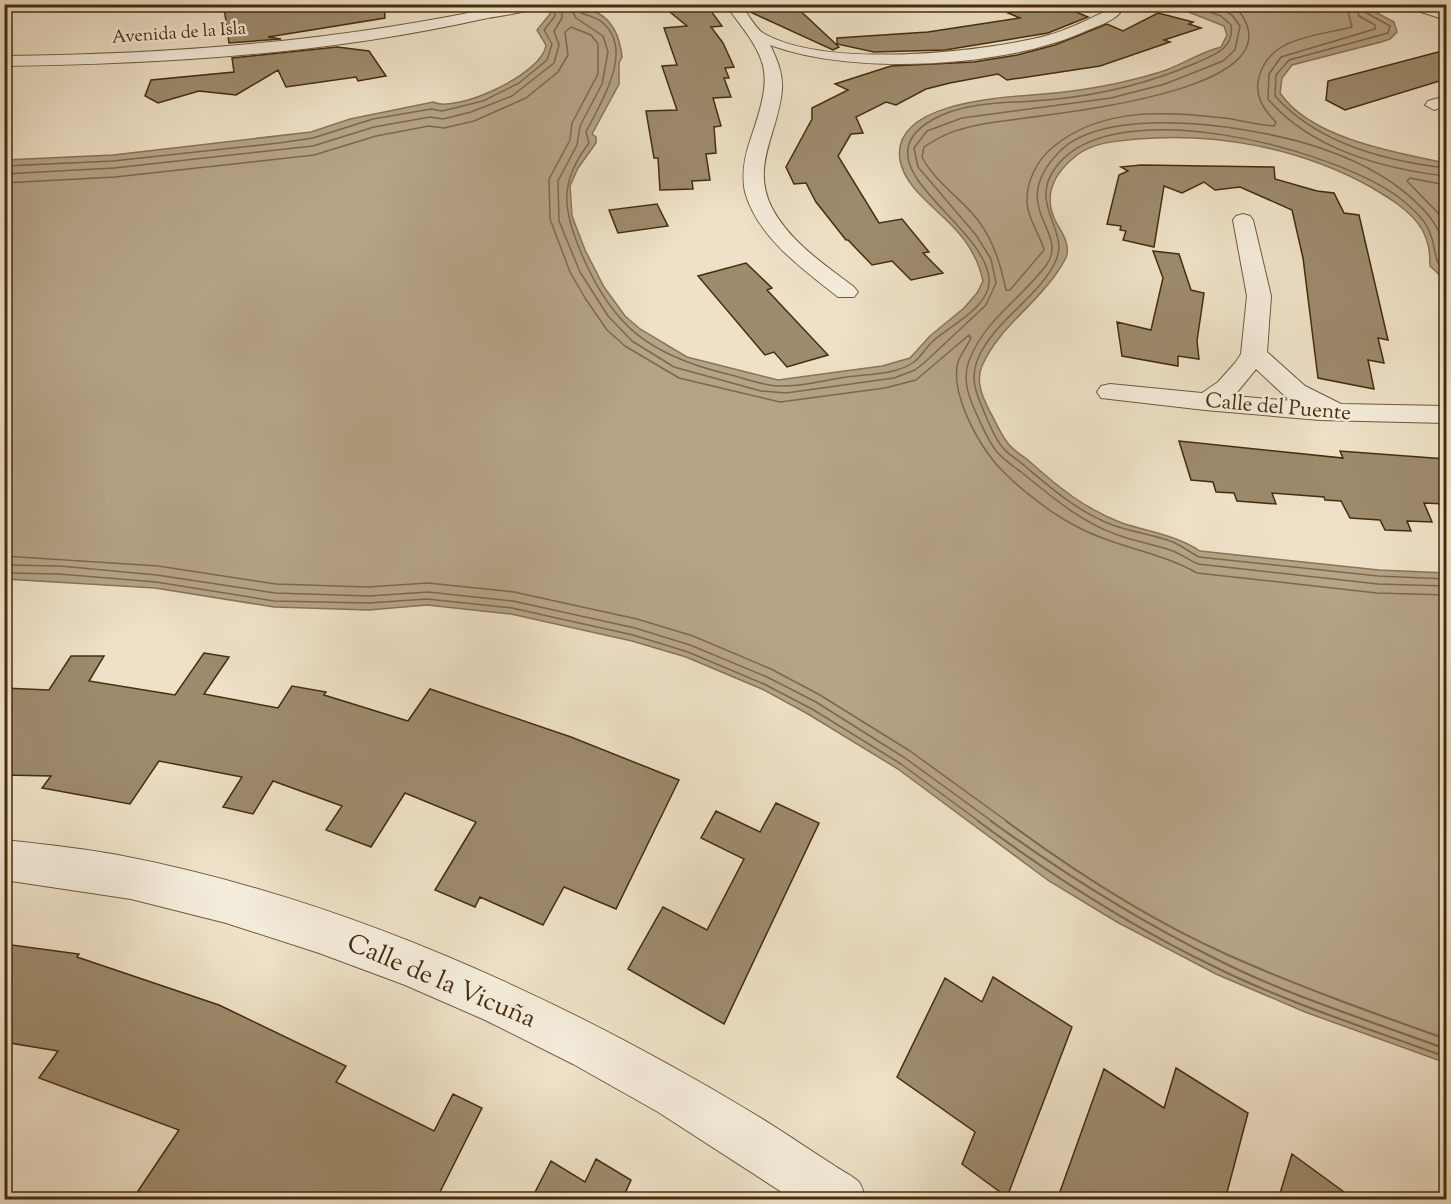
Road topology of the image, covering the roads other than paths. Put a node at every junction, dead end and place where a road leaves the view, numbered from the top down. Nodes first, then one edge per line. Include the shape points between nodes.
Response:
1 (732, 4) edge
2 (1403, 4) edge
3 (532, 5) edge
4 (1113, 13) dead end
5 (1446, 16) edge
6 (759, 36) junction
7 (867, 59) junction
8 (4, 61) edge
9 (810, 69) dead end
10 (1243, 220) dead end
11 (846, 292) dead end
12 (1254, 354) junction
13 (1110, 392) dead end
14 (1205, 402) junction
15 (1352, 414) junction
16 (1446, 415) edge
17 (4, 860) edge
18 (840, 1200) edge

1 - 6 street
2 - 5 street
3 - 8 street, Avenida de la Isla via 281,46 133,58
4 - 7 street via 1080,30 1033,44 968,53
6 - 7 street via 801,50
6 - 11 street via 782,82 753,159 754,189 761,207 786,242
7 - 9 street
10 - 12 street via 1259,296
12 - 14 street via 1235,382
12 - 15 street via 1296,392
13 - 14 street, Calle del Puente
14 - 15 street, Calle del Puente
15 - 16 street, Calle del Puente
17 - 18 street, Calle de la Vicuña via 130,878 287,920 460,984 628,1066 766,1148

